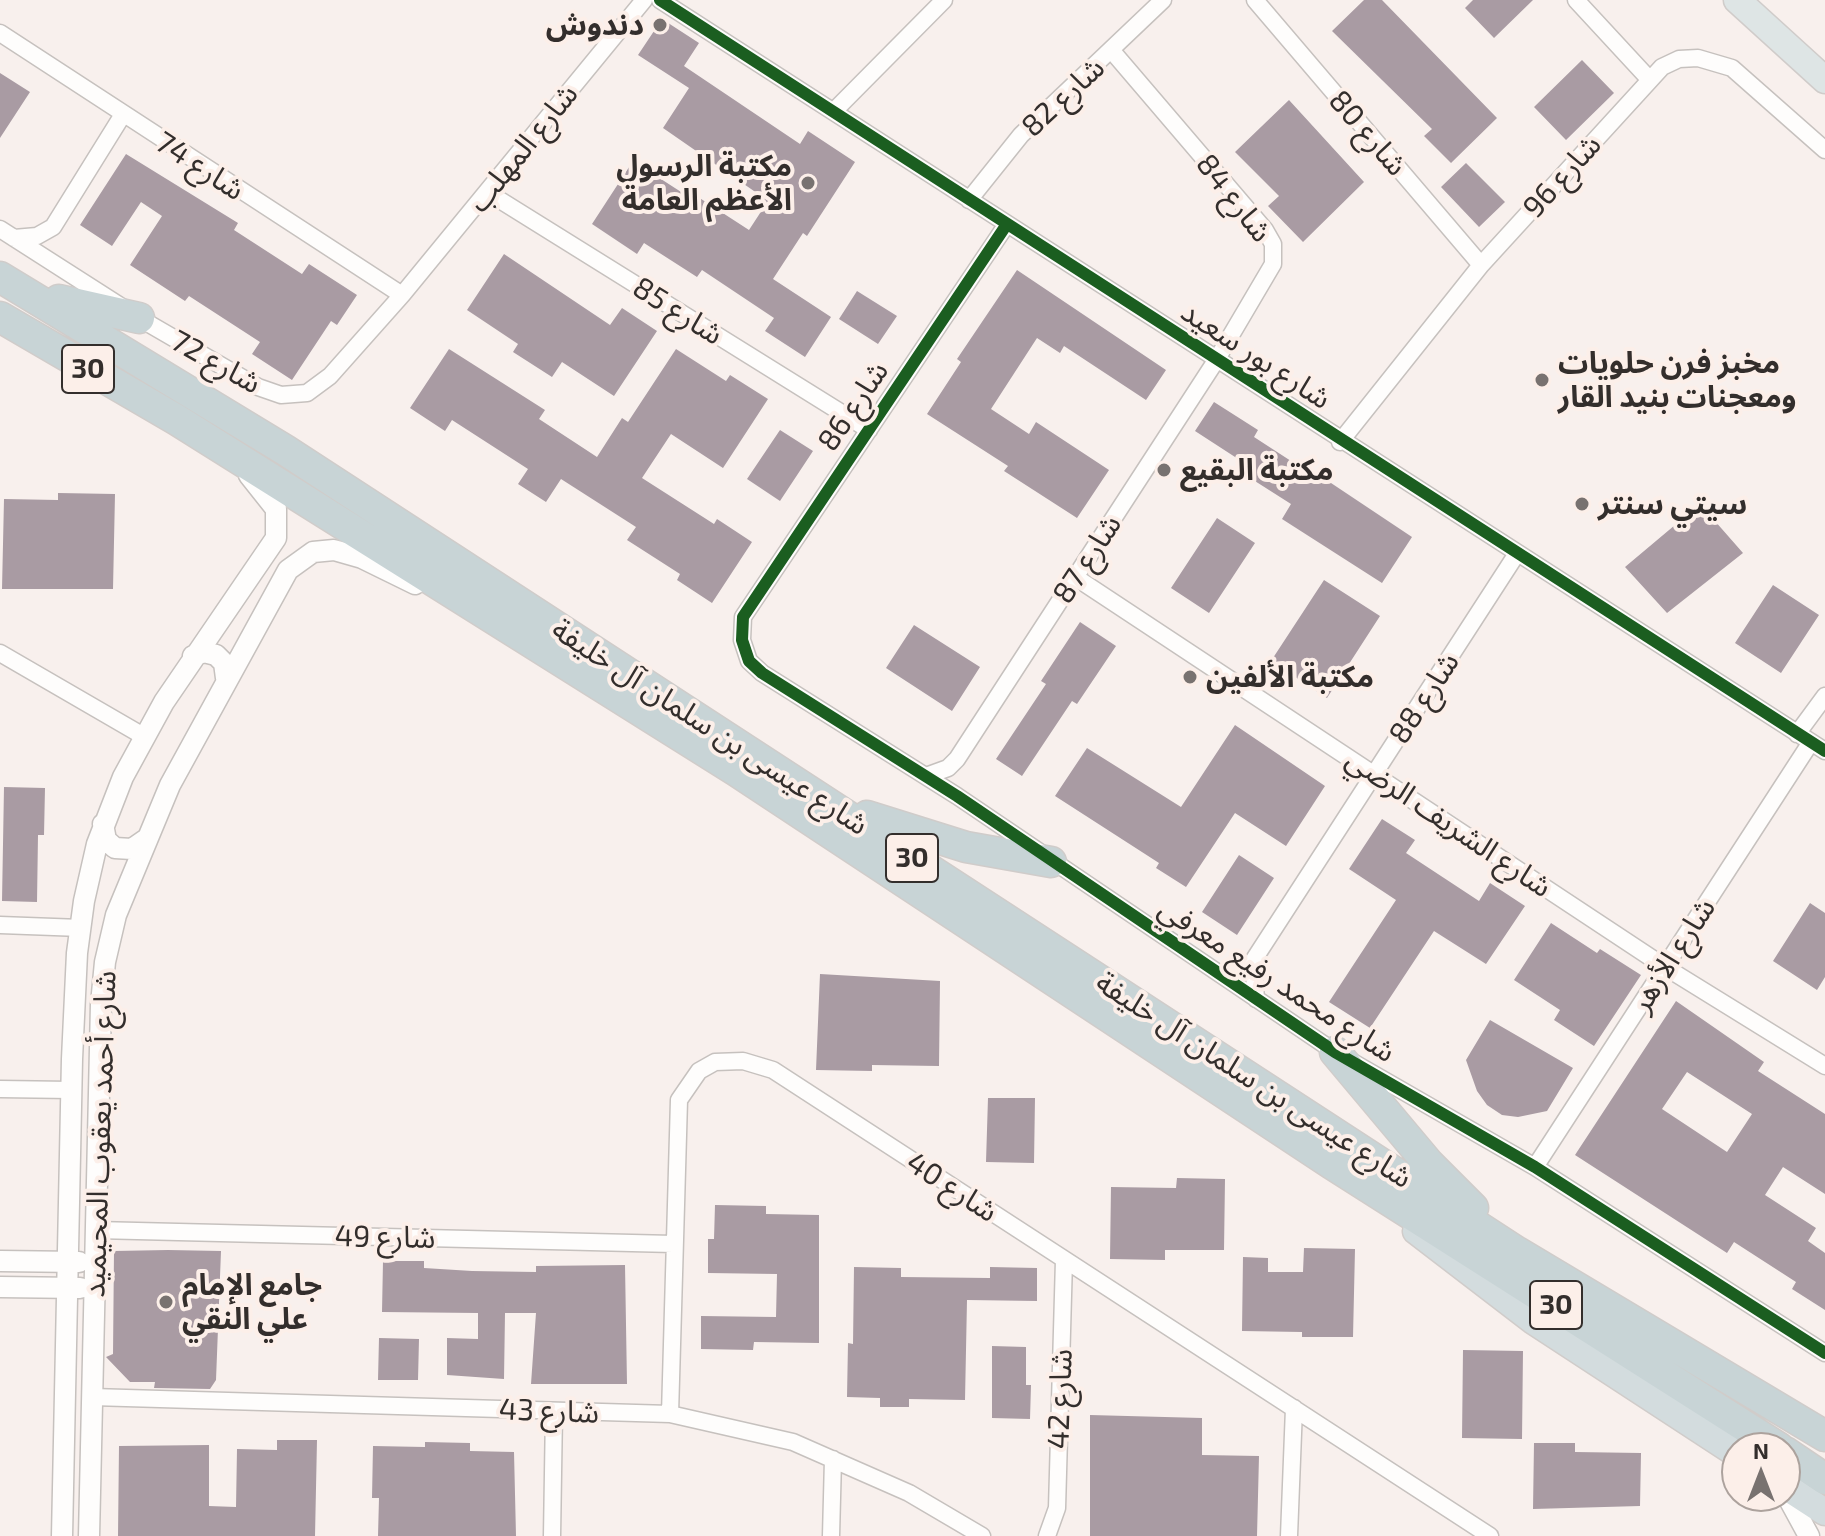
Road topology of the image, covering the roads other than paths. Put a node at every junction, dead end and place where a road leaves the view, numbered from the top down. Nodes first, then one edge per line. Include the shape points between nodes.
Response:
1 (644, 0) edge
2 (660, 0) edge
3 (944, 0) edge
4 (1163, 0) edge
5 (1255, 0) edge
6 (1576, 0) edge
7 (1737, 0) edge
8 (0, 33) edge
9 (1112, 51) junction
10 (1650, 80) junction
11 (1825, 80) edge
12 (835, 110) junction
13 (122, 116) junction
14 (1825, 150) edge
15 (487, 192) junction
16 (969, 200) junction
17 (1007, 224) junction
18 (53, 227) junction
19 (7, 233) edge
20 (54, 264) junction
21 (1481, 265) junction
22 (9, 282) edge
23 (402, 295) junction
24 (0, 317) edge
25 (139, 318) junction
26 (1217, 359) junction
27 (177, 420) junction
28 (869, 430) junction
29 (1340, 442) junction
30 (1516, 555) junction
31 (1075, 577) junction
32 (743, 617) joint
33 (536, 644) junction
34 (0, 653) edge
35 (193, 656) junction
36 (226, 678) junction
37 (1825, 696) edge
38 (145, 737) junction
39 (1811, 743) edge
40 (957, 759) junction
41 (1374, 774) junction
42 (926, 776) junction
43 (957, 796) junction
44 (830, 805) junction
45 (103, 824) junction
46 (145, 840) junction
47 (1051, 862) junction
48 (0, 925) edge
49 (81, 928) junction
50 (1253, 961) junction
51 (1665, 967) junction
52 (1216, 973) junction
53 (1256, 999) junction
54 (1335, 1052) junction
55 (1825, 1066) edge
56 (0, 1089) edge
57 (71, 1090) junction
58 (1332, 1164) junction
59 (1535, 1167) junction
60 (96, 1230) junction
61 (673, 1244) junction
62 (1517, 1252) junction
63 (1064, 1260) junction
64 (0, 1261) edge
65 (67, 1261) junction
66 (95, 1262) junction
67 (0, 1287) edge
68 (67, 1288) junction
69 (95, 1288) junction
70 (1825, 1353) edge
71 (92, 1397) junction
72 (1294, 1408) junction
73 (554, 1411) junction
74 (670, 1414) junction
75 (1754, 1432) edge
76 (1825, 1436) edge
77 (1721, 1444) edge
78 (833, 1459) junction
79 (1801, 1463) edge
80 (1825, 1479) edge
81 (1801, 1498) edge
82 (1797, 1512) edge
83 (1825, 1512) edge
84 (62, 1536) edge
85 (89, 1536) edge
86 (552, 1536) edge
87 (831, 1536) edge
88 (982, 1536) edge
89 (1047, 1536) edge
90 (1289, 1536) edge
91 (1490, 1536) edge
92 (1809, 1536) edge

1 - 15 street, شارع المهلب
2 - 12 street, شارع بور سعيد
3 - 12 street
4 - 9 street, شارع 82
5 - 21 street, شارع 80
6 - 10 street
7 - 11 main road
8 - 13 street, شارع 74
9 - 16 street, شارع 82 via 1021,135
9 - 26 street, شارع 84 via 1273,244 1267,278
10 - 14 street, شارع 96 via 1679,59 1720,62
10 - 21 street, شارع 96
12 - 16 street, شارع بور سعيد
13 - 18 street
13 - 23 street, شارع 74
15 - 23 street, شارع المهلب
15 - 28 street, شارع 85
16 - 17 street, شارع بور سعيد
17 - 26 street, شارع بور سعيد
17 - 28 street, شارع 86
18 - 19 street, شارع 72 via 37,236
18 - 20 street
19 - 20 street, شارع 72
20 - 25 street, شارع 72
21 - 29 street, شارع 96
22 - 25 highway via 91,310
22 - 44 highway, شارع عيسى بن سلمان آل خليفة / 30 via 285,450
23 - 25 street, شارع 72 via 321,385 300,395 258,387
24 - 27 highway, شارع عيسى بن سلمان آل خليفة / 30
26 - 29 street, شارع بور سعيد
26 - 31 street, شارع 87
27 - 33 highway, شارع عيسى بن سلمان آل خليفة / 30
27 - 35 street, شارع أحمد يعقوب المحيميد via 261,486 276,509 278,525 272,545
28 - 32 street, شارع 86
29 - 30 street, شارع بور سعيد
30 - 39 street, شارع بور سعيد
30 - 41 street, شارع 88
31 - 40 street, شارع 87
31 - 41 street, شارع الشريف الرضي
32 - 42 street, شارع محمد رفيع معرفي via 743,646 754,667
33 - 36 street, شارع أحمد يعقوب المحيميد via 362,558 319,550 282,577
33 - 58 highway, شارع عيسى بن سلمان آل خليفة / 30
34 - 38 street
35 - 36 street via 216,655 224,663
35 - 38 street, شارع أحمد يعقوب المحيميد
36 - 46 street, شارع أحمد يعقوب المحيميد
37 - 39 street, شارع الأزهر
38 - 45 street, شارع أحمد يعقوب المحيميد
39 - 51 street, شارع الأزهر
40 - 42 street, شارع 87 via 938,774
40 - 43 street
41 - 50 street, شارع 88
41 - 51 street, شارع الشريف الرضي
42 - 43 street, شارع محمد رفيع معرفي
43 - 47 street, شارع محمد رفيع معرفي
44 - 47 highway via 966,847
44 - 62 highway, شارع عيسى بن سلمان آل خليفة / 30
45 - 46 street via 106,840 115,848 132,849
45 - 49 street, شارع أحمد يعقوب المحيميد
46 - 60 street, شارع أحمد يعقوب المحيميد via 116,915 103,981
47 - 52 street, شارع محمد رفيع معرفي
48 - 49 street
49 - 57 street, شارع أحمد يعقوب المحيميد
50 - 52 street
50 - 53 street
51 - 55 street, شارع الشريف الرضي
51 - 59 street, شارع الأزهر
52 - 53 street, شارع محمد رفيع معرفي
53 - 54 street, شارع محمد رفيع معرفي
54 - 59 street, شارع محمد رفيع معرفي
54 - 62 highway via 1429,1164
56 - 57 street
57 - 65 street, شارع أحمد يعقوب المحيميد
58 - 75 highway, شارع عيسى بن سلمان آل خليفة / 30
58 - 77 highway via 1532,1320
59 - 70 street, شارع محمد رفيع معرفي
60 - 61 street, شارع 49
60 - 66 street, شارع أحمد يعقوب المحيميد
61 - 63 street, شارع 40 via 679,1100 699,1071 732,1061 773,1070
61 - 74 street, شارع 40
62 - 76 highway, شارع عيسى بن سلمان آل خليفة / 30
63 - 72 street, شارع 40
63 - 89 street, شارع 42 via 1057,1508
64 - 65 street
65 - 66 street
65 - 68 street, شارع أحمد يعقوب المحيميد
66 - 69 street, شارع أحمد يعقوب المحيميد
67 - 68 street
68 - 69 street
68 - 84 street, شارع أحمد يعقوب المحيميد
69 - 71 street, شارع أحمد يعقوب المحيميد
71 - 73 street, شارع 43
71 - 85 street, شارع أحمد يعقوب المحيميد
72 - 90 street
72 - 91 street, شارع 40
73 - 74 street, شارع 43
73 - 86 street
74 - 78 street, شارع 43 via 793,1442
78 - 87 street
78 - 88 street, شارع 43 via 909,1493
79 - 80 highway
81 - 83 highway
82 - 92 street

